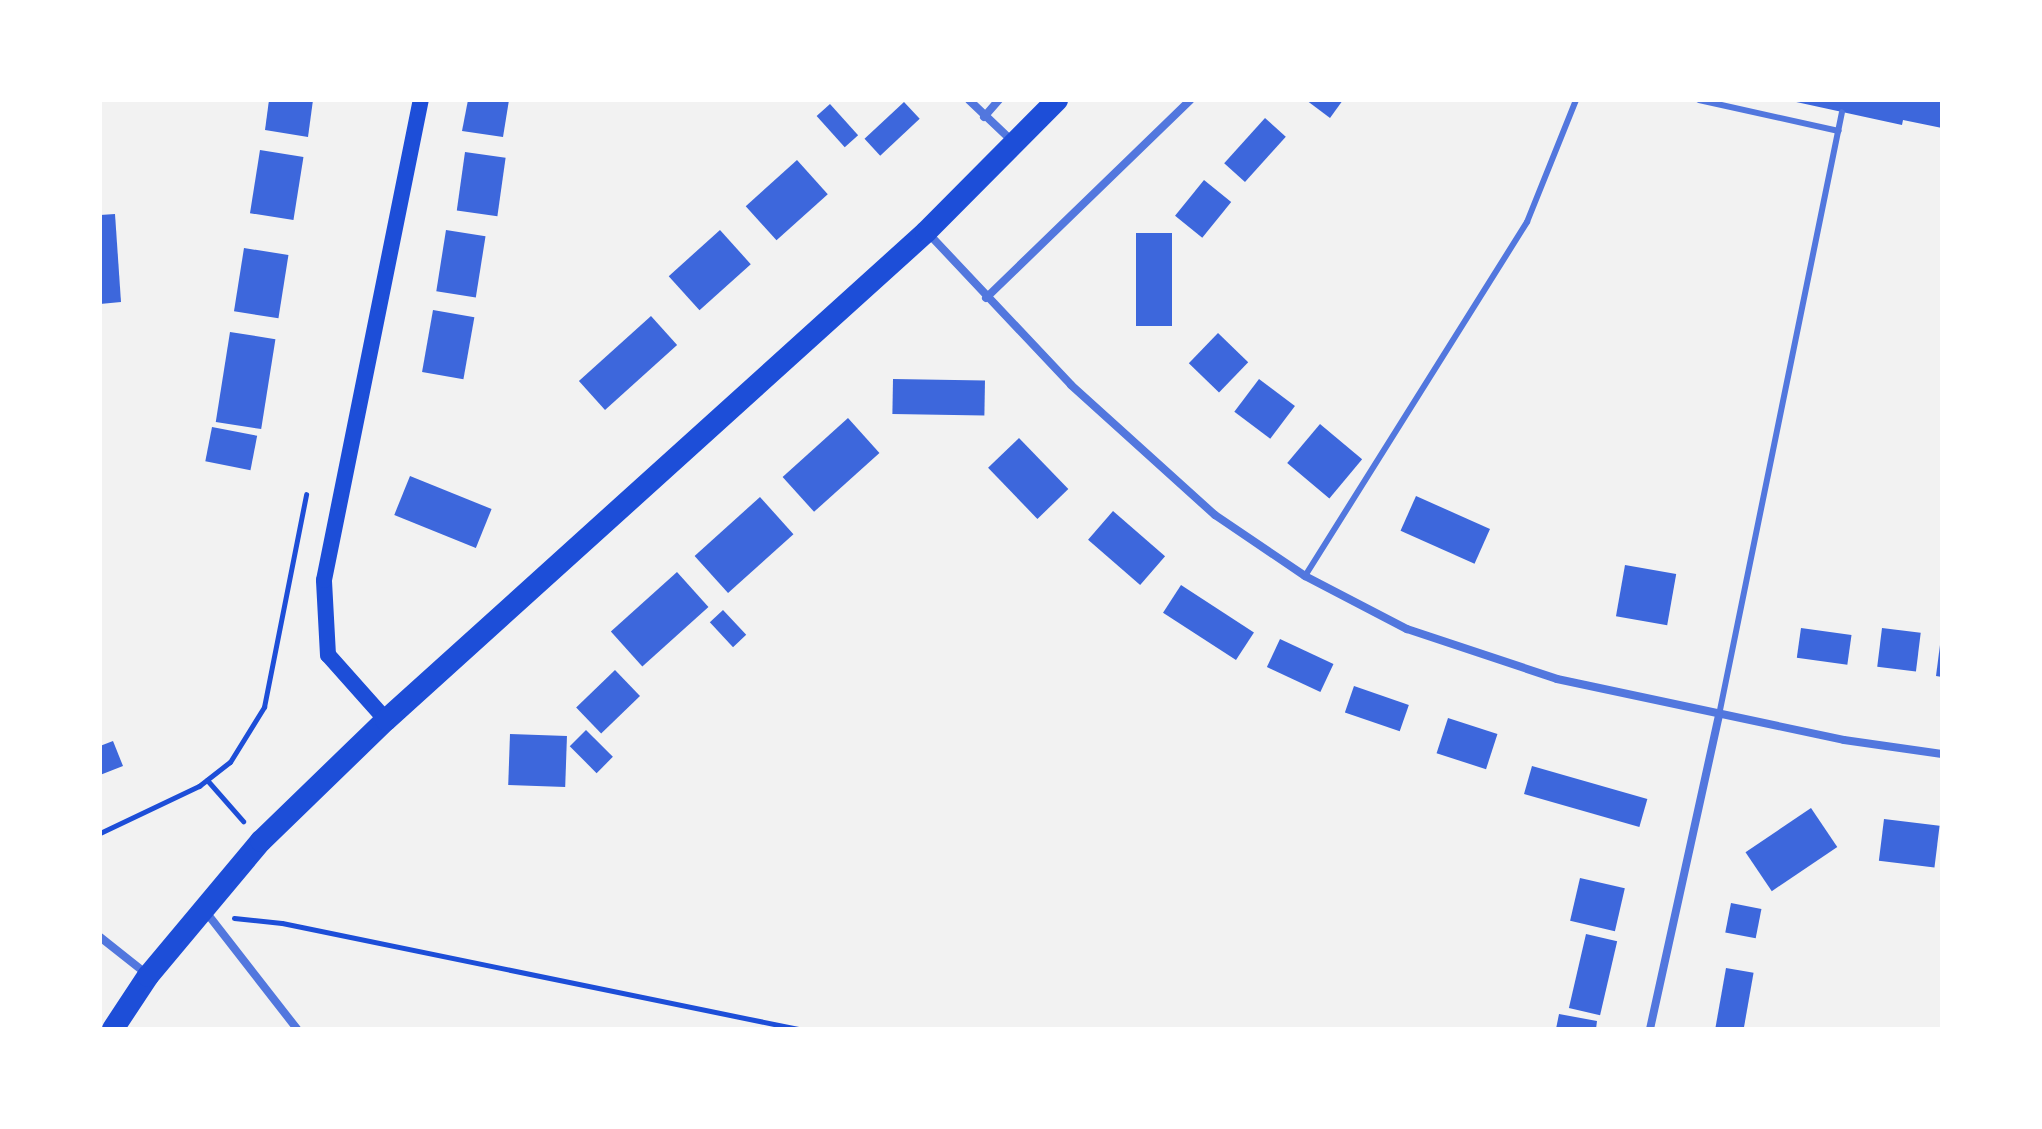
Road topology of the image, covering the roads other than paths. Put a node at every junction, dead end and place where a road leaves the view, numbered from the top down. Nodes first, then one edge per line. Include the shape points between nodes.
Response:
1 (421, 100) edge
2 (969, 100) edge
3 (999, 100) edge
4 (1057, 100) edge
5 (1190, 100) edge
6 (1576, 100) edge
7 (1699, 100) edge
8 (1842, 112) dead end
9 (984, 117) junction
10 (1839, 131) junction
11 (1013, 142) junction
12 (926, 232) junction
13 (986, 298) junction
14 (1305, 576) junction
15 (1719, 715) junction
16 (386, 720) junction
17 (1942, 754) edge
18 (202, 908) junction
19 (100, 937) edge
20 (148, 976) junction
21 (113, 1029) edge
22 (297, 1029) edge
23 (1650, 1029) edge

1 - 16 main road via 324,580 328,655
2 - 9 street
3 - 9 street
4 - 11 highway
5 - 13 street
6 - 14 lane via 1527,222
7 - 10 lane
8 - 10 lane
9 - 11 street
10 - 15 lane
11 - 12 highway
12 - 13 street
12 - 16 highway
13 - 14 street via 1071,385 1215,515
14 - 15 street via 1407,629 1557,679
15 - 17 street
15 - 23 street
16 - 18 highway via 261,841
18 - 20 highway
18 - 22 street
19 - 20 street
20 - 21 highway

